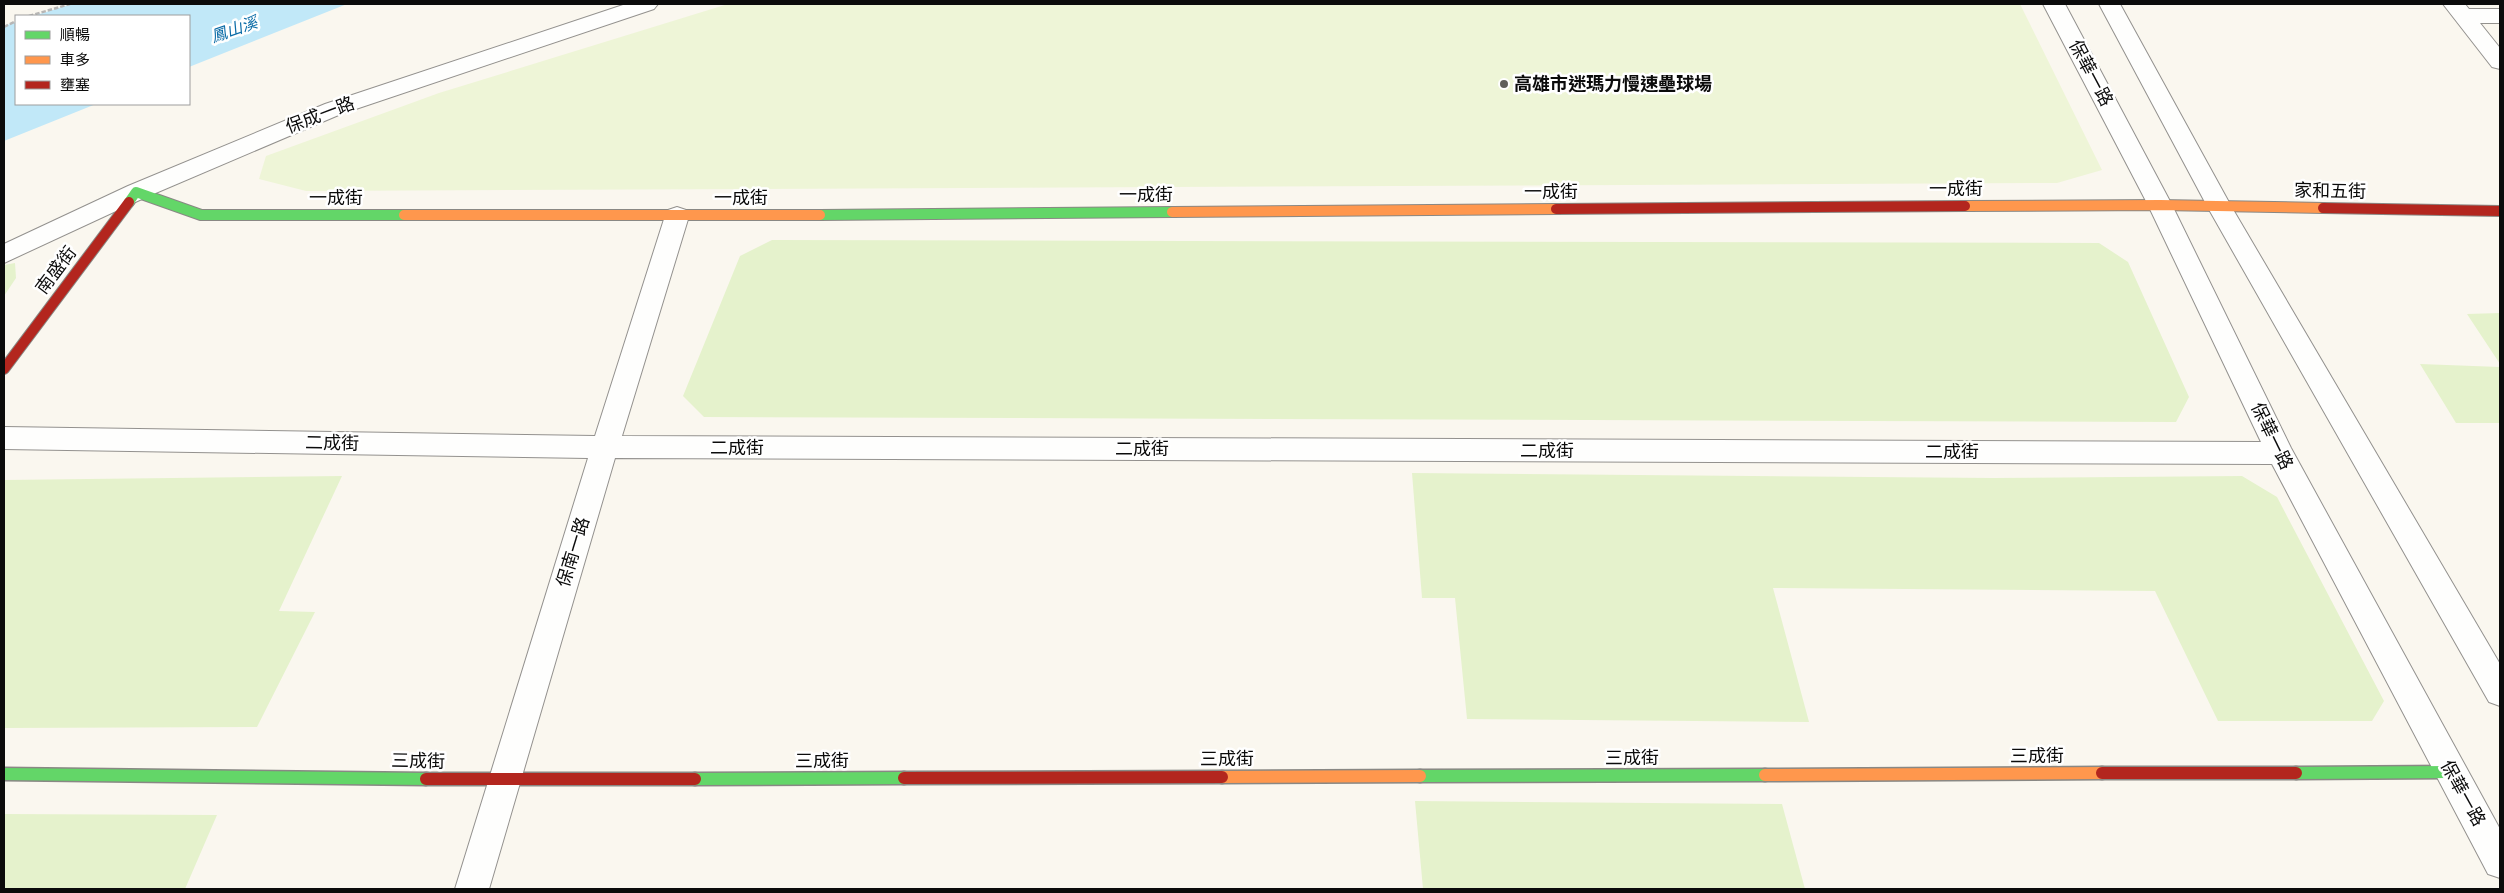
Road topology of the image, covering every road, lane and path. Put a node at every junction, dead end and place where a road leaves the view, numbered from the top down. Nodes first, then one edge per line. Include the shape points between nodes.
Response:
1 (70, 4) edge
2 (647, 4) edge
3 (2054, 4) edge
4 (2109, 4) edge
5 (2459, 10) edge
6 (32, 15) edge
7 (2500, 16) edge
8 (2500, 62) edge
9 (136, 192) junction
10 (2160, 205) junction
11 (2219, 206) junction
12 (2500, 211) edge
13 (677, 216) junction
14 (4, 254) edge
15 (4, 369) edge
16 (4, 438) edge
17 (605, 447) junction
18 (2280, 453) junction
19 (2500, 692) edge
20 (2451, 772) junction
21 (4, 774) edge
22 (505, 780) junction
23 (2500, 862) edge
24 (472, 889) edge

1 - 6 path
2 - 9 street, 保成一路 via 332,109
3 - 10 street, 保華一路
4 - 11 street
5 - 7 street
5 - 8 street
9 - 13 street, 一成街 via 201,215
9 - 14 street, 保成一路
9 - 15 street, 南盛街
10 - 11 street, 家和五街
10 - 13 street, 一成街
10 - 18 street, 保華一路
11 - 12 street, 家和五街
11 - 19 street
13 - 17 street, 保南一路
16 - 17 street, 二成街
17 - 18 street, 二成街
17 - 22 street, 保南一路
18 - 20 street, 保華一路
20 - 22 street, 三成街
20 - 23 street, 保華一路
21 - 22 street, 三成街
22 - 24 street, 保南一路

